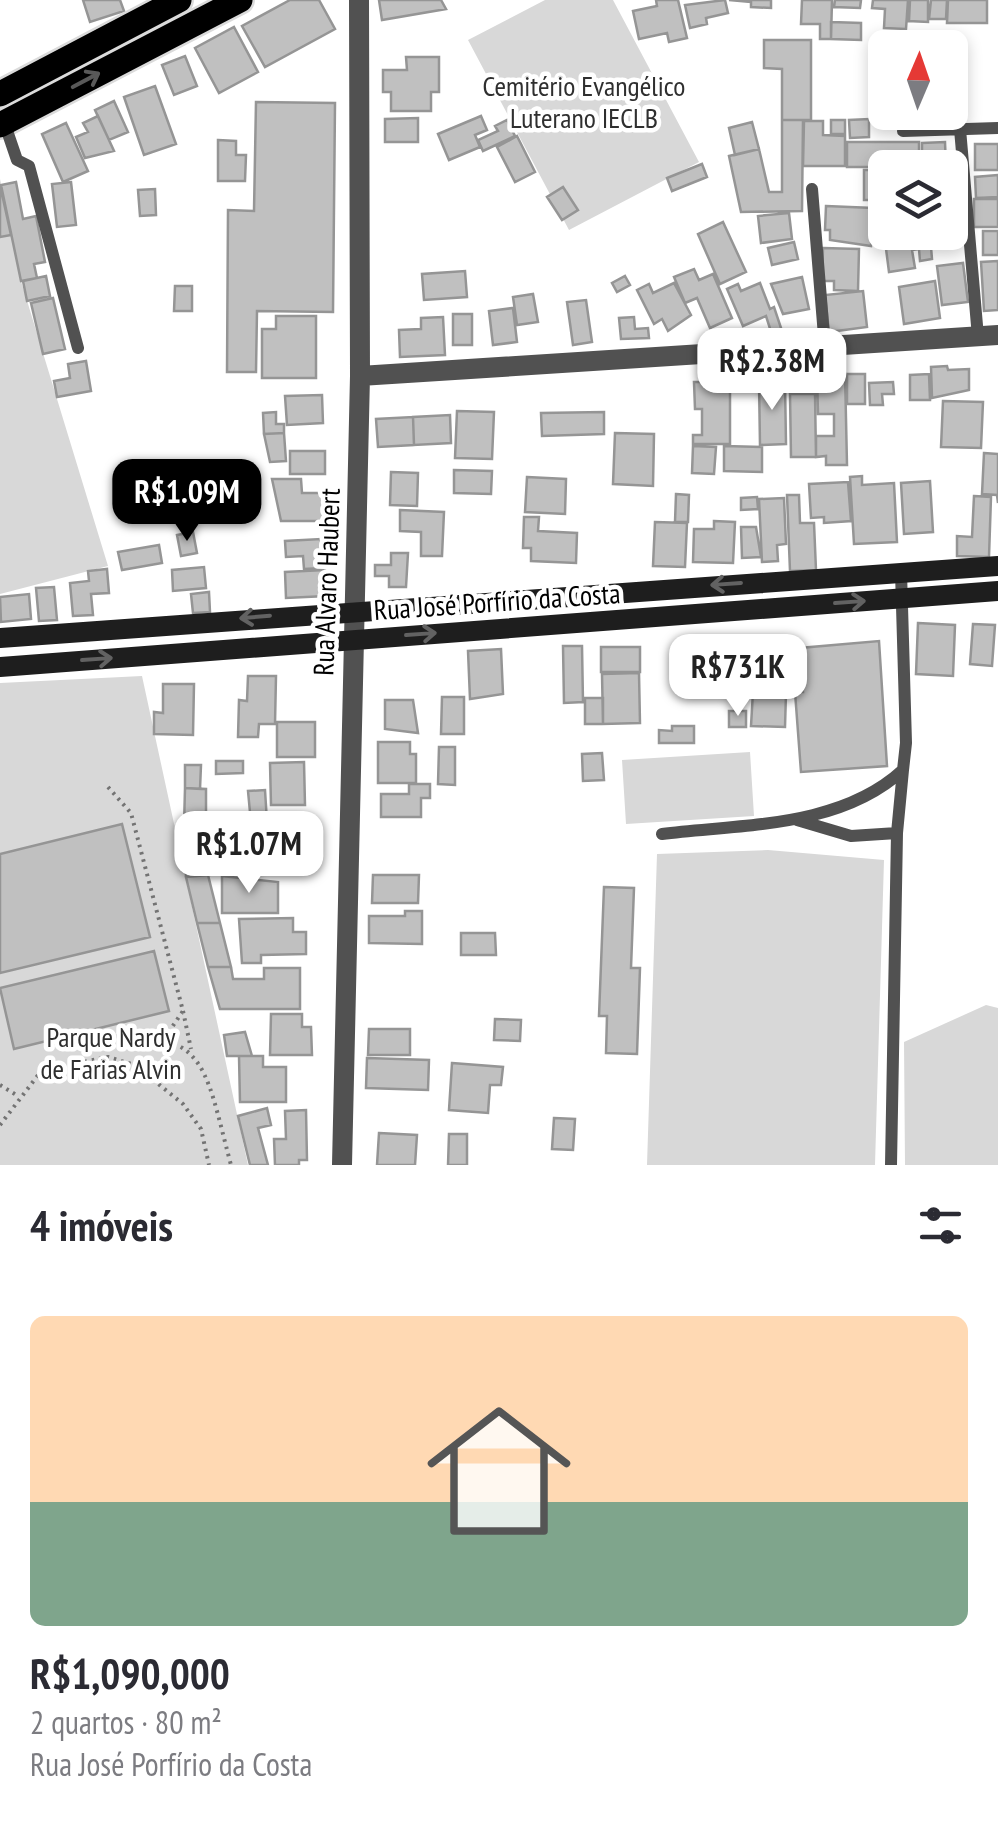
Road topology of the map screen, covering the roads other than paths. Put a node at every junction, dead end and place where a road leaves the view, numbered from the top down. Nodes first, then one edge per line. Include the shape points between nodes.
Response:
1 (179, 0) edge
2 (240, 0) edge
3 (359, 0) edge
4 (0, 94) edge
5 (2, 120) edge
6 (998, 128) edge
7 (968, 129) edge
8 (932, 130) edge
9 (960, 130) edge
10 (903, 131) dead end
11 (812, 189) dead end
12 (988, 336) edge
13 (78, 348) dead end
14 (824, 348) junction
15 (360, 376) junction
16 (998, 566) edge
17 (900, 572) junction
18 (660, 589) junction
19 (998, 591) edge
20 (901, 598) junction
21 (352, 610) junction
22 (661, 616) junction
23 (0, 638) edge
24 (352, 639) junction
25 (0, 666) edge
26 (903, 770) junction
27 (790, 818) junction
28 (897, 833) junction
29 (662, 834) dead end
30 (342, 1165) edge
31 (891, 1165) edge

1 - 4 main road
5 -> 2 main road
3 - 15 street, Rua Alvaro Haubert
5 - 13 lane via 17,160 29,166
6 - 7 lane
8 - 10 lane
9 - 12 lane
11 - 14 lane
12 - 14 street
14 - 15 street
15 - 21 street, Rua Alvaro Haubert
16 - 17 street, Rua José Porfírio da Costa
17 -> 18 street, Rua José Porfírio da Costa
17 - 20 lane
18 - 21 street, Rua José Porfírio da Costa
18 - 22 street
19 - 20 street, Rua José Porfírio da Costa
22 -> 20 street, Rua José Porfírio da Costa
20 - 26 lane
21 -> 23 street, Rua José Porfírio da Costa
21 - 24 street, Rua Alvaro Haubert
24 -> 22 street, Rua José Porfírio da Costa
25 -> 24 street, Rua José Porfírio da Costa
24 - 30 street, Rua Alvaro Haubert
26 - 27 lane via 859,803
26 - 28 lane
27 - 28 lane via 850,836
27 - 29 lane
28 - 31 lane

